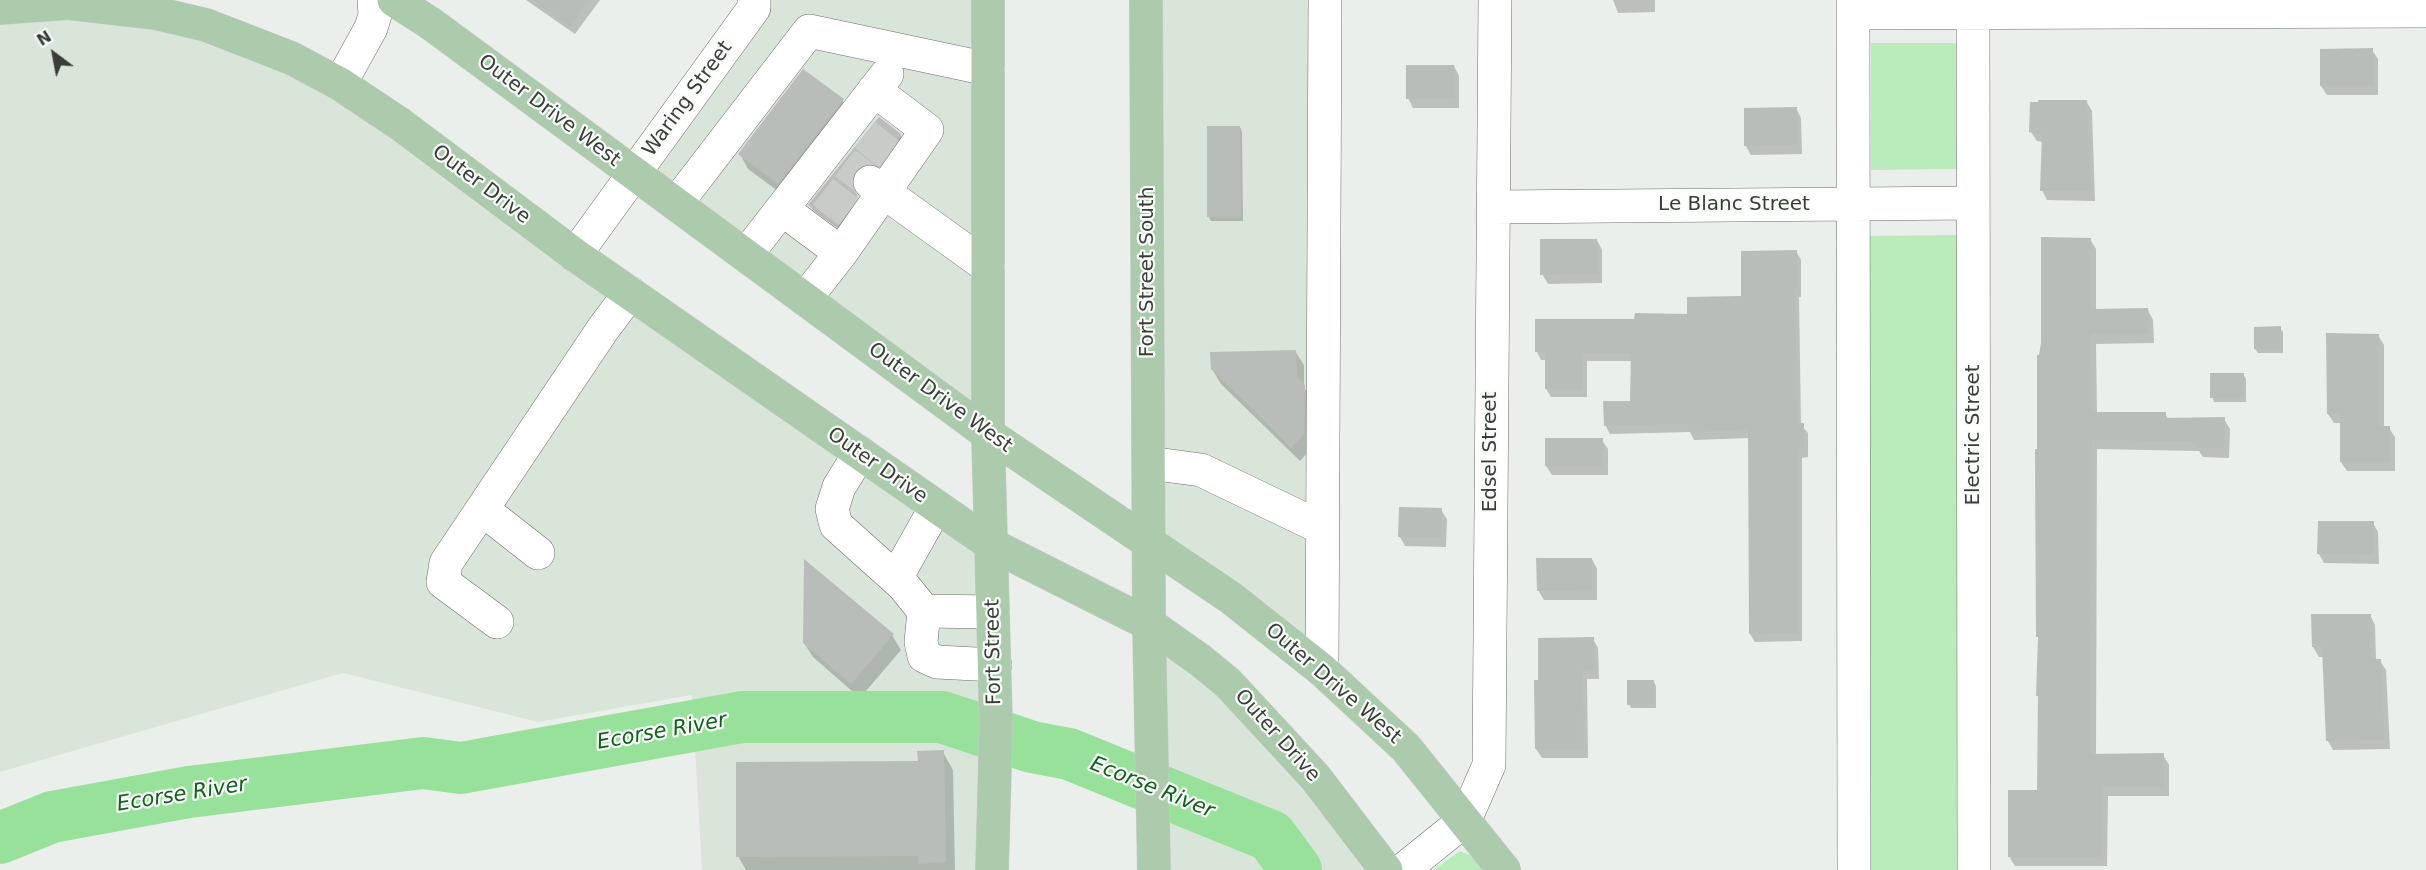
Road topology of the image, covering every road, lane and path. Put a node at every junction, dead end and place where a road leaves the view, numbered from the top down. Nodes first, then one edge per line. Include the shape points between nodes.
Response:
1 (374, 0) edge
2 (394, 0) edge
3 (754, 0) edge
4 (988, 0) edge
5 (1146, 0) edge
6 (1324, 0) edge
7 (1495, 0) edge
8 (1853, 7) edge
9 (1973, 7) edge
10 (0, 8) edge
11 (2426, 11) edge
12 (904, 51) junction
13 (988, 69) junction
14 (340, 84) junction
15 (874, 90) junction
16 (634, 174) junction
17 (876, 188) junction
18 (1973, 203) junction
19 (676, 204) junction
20 (1853, 204) junction
21 (1494, 207) junction
22 (783, 209) junction
23 (841, 253) junction
24 (575, 255) junction
25 (746, 255) junction
26 (988, 267) junction
27 (630, 293) junction
28 (805, 299) junction
29 (988, 434) junction
30 (860, 453) junction
31 (1149, 463) junction
32 (936, 507) junction
33 (483, 510) junction
34 (1322, 528) junction
35 (1150, 543) junction
36 (992, 545) junction
37 (538, 553) dead end
38 (896, 578) junction
39 (924, 611) junction
40 (993, 612) junction
41 (496, 622) dead end
42 (1149, 624) junction
43 (995, 665) junction
44 (1322, 670) junction
45 (1465, 820) junction
46 (1154, 858) edge
47 (992, 870) edge
48 (1386, 870) edge
49 (1403, 870) edge
50 (1504, 870) edge
51 (1854, 870) edge
52 (1974, 870) edge

1 - 14 street via 371,28
2 - 16 main road, Outer Drive West
3 - 16 street, Waring Street via 754,8
4 - 13 main road
5 - 31 main road, Fort Street South
6 - 34 street
7 - 21 street, Edsel Street
8 - 9 street
8 - 20 street
9 - 11 street
9 - 18 street, Electric Street
10 - 14 main road, Outer Drive via 68,3 175,18 206,25 291,58
12 - 13 street
12 - 15 street
12 - 19 street via 809,31
13 - 26 main road
14 - 24 main road, Outer Drive
15 - 17 street via 927,130 896,160
15 - 22 street via 857,129 814,186
16 - 19 main road, Outer Drive West
16 - 24 street, Waring Street
17 - 23 street via 855,217
17 - 26 street
18 - 20 street, Le Blanc Street
18 - 52 street, Electric Street
19 - 25 main road, Outer Drive West
20 - 21 street, Le Blanc Street
20 - 51 street
21 - 45 street, Edsel Street via 1489,765
22 - 23 street
22 - 25 street
23 - 28 street
24 - 27 main road, Outer Drive
25 - 28 main road, Outer Drive West
26 - 29 main road
27 - 30 main road, Outer Drive
27 - 33 street
28 - 29 main road, Outer Drive West
29 - 35 main road, Outer Drive West
29 - 36 main road, Fort Street
30 - 32 main road, Outer Drive
30 - 38 street via 839,488 832,509 836,525
31 - 34 street via 1201,470
31 - 35 main road, Fort Street South
32 - 36 main road, Outer Drive
32 - 38 street
33 - 37 street
33 - 41 street via 446,563 443,582
34 - 44 street
35 - 42 main road
35 - 44 main road, Outer Drive West via 1231,598
36 - 40 main road, Fort Street
36 - 42 main road, Outer Drive
38 - 39 street
39 - 40 street
39 - 43 street via 924,656 937,662
40 - 43 main road, Fort Street
42 - 46 main road
42 - 48 main road, Outer Drive via 1228,683 1315,777
43 - 47 main road, Fort Street
44 - 45 main road, Outer Drive West via 1406,748
45 - 49 street, Edsel Street
45 - 50 main road, Outer Drive West

